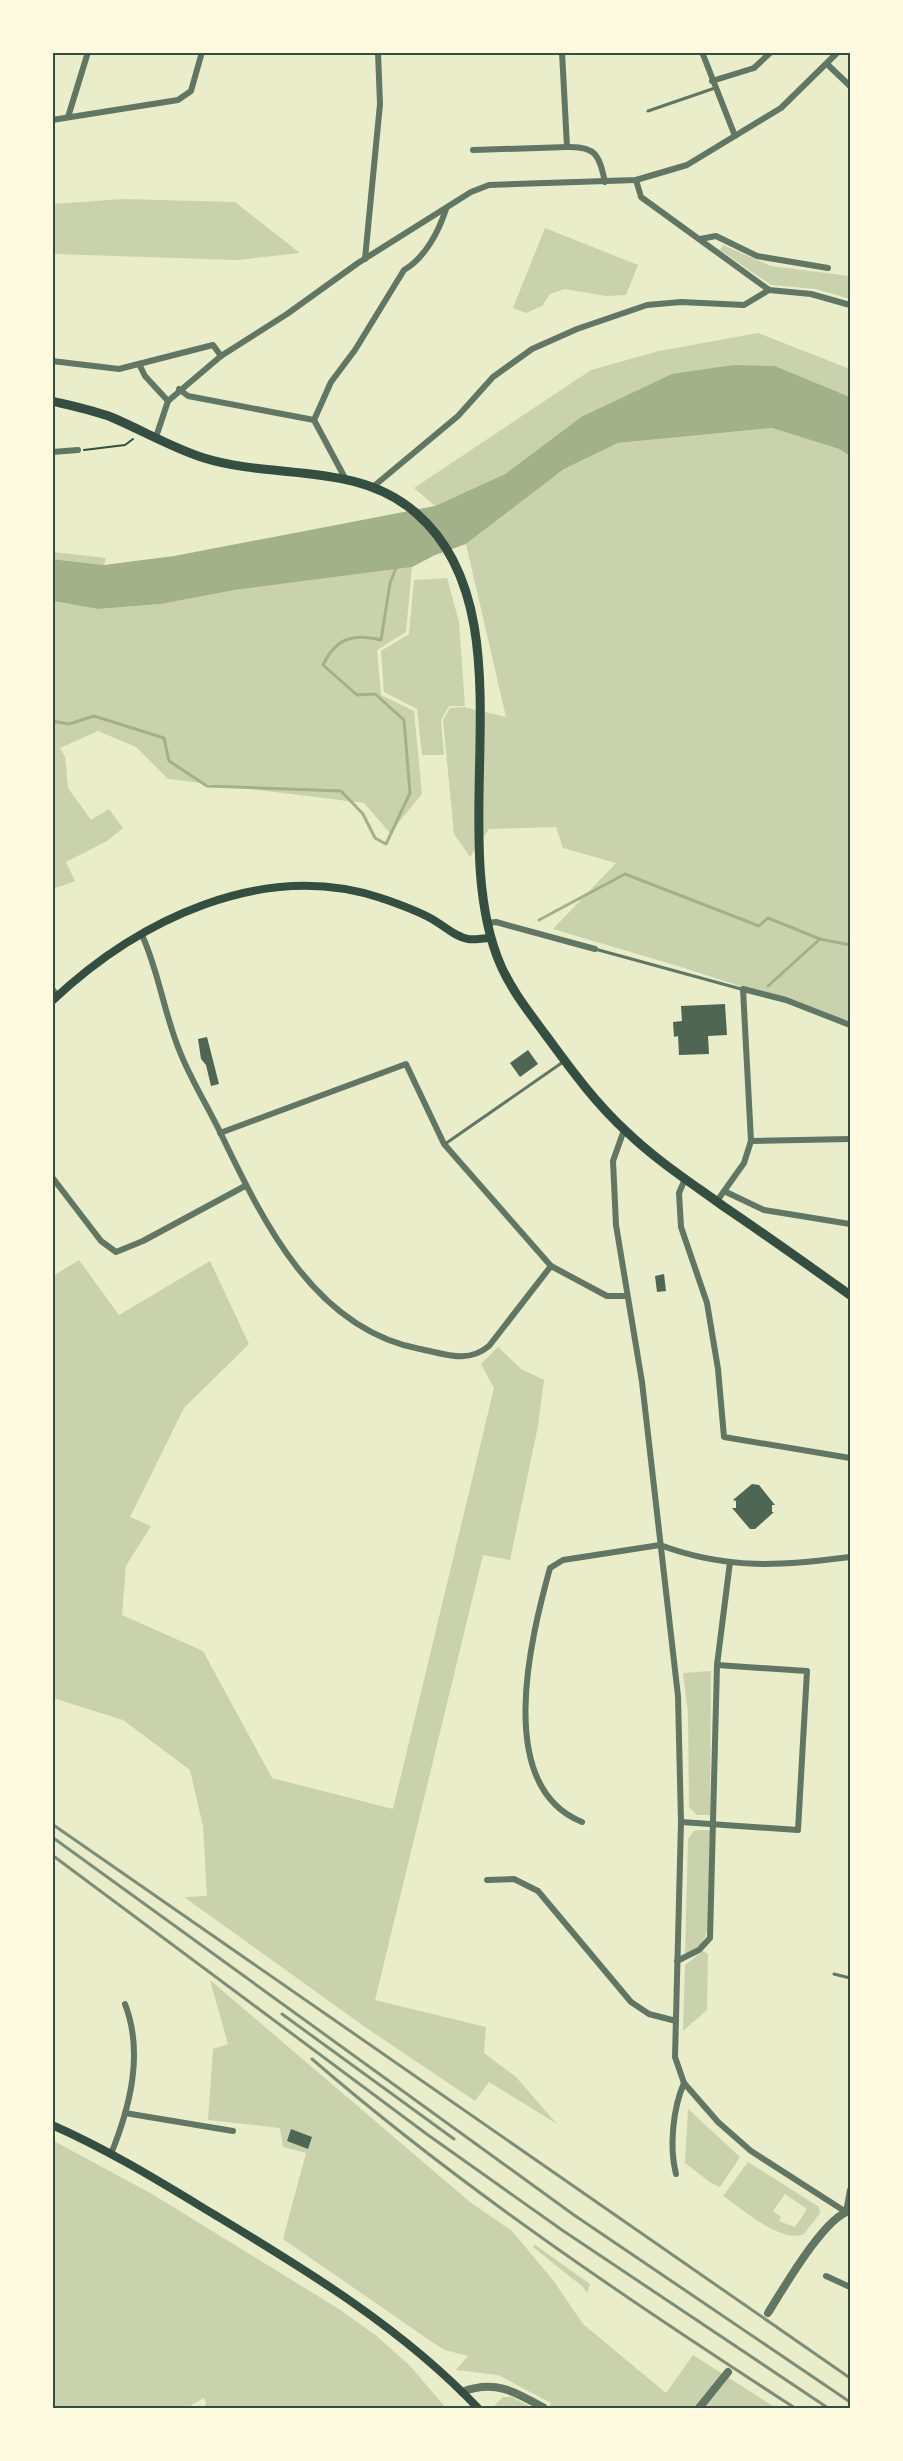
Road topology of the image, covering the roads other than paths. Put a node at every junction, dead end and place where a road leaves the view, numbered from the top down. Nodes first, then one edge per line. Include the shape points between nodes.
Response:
1 (88, 52) edge
2 (202, 52) edge
3 (378, 52) edge
4 (562, 52) edge
5 (702, 52) edge
6 (771, 52) edge
7 (838, 52) edge
8 (827, 64) junction
9 (712, 81) junction
10 (850, 86) edge
11 (715, 88) junction
12 (648, 111) dead end
13 (68, 117) junction
14 (52, 120) edge
15 (735, 136) junction
16 (567, 147) junction
17 (473, 150) dead end
18 (636, 180) junction
19 (605, 182) junction
20 (446, 208) junction
21 (700, 239) junction
22 (365, 259) junction
23 (828, 268) dead end
24 (769, 290) junction
25 (850, 305) edge
26 (221, 356) junction
27 (52, 362) edge
28 (139, 364) junction
29 (179, 389) junction
30 (52, 401) edge
31 (168, 401) junction
32 (314, 420) junction
33 (156, 437) junction
34 (78, 450) road end
35 (52, 452) edge
36 (345, 478) junction
37 (374, 486) junction
38 (487, 923) junction
39 (142, 935) junction
40 (491, 938) junction
41 (596, 949) joint
42 (743, 989) junction
43 (54, 996) edge
44 (850, 1025) edge
45 (564, 1060) junction
46 (624, 1130) junction
47 (220, 1133) junction
48 (850, 1139) edge
49 (751, 1141) junction
50 (444, 1144) junction
51 (52, 1177) edge
52 (685, 1179) junction
53 (245, 1186) junction
54 (724, 1191) junction
55 (717, 1201) junction
56 (850, 1224) edge
57 (551, 1266) junction
58 (850, 1295) edge
59 (627, 1296) junction
60 (850, 1458) edge
61 (660, 1545) junction
62 (850, 1557) edge
63 (730, 1562) junction
64 (717, 1665) junction
65 (582, 1822) dead end
66 (681, 1822) junction
67 (714, 1824) junction
68 (487, 1880) dead end
69 (677, 1961) junction
70 (834, 1974) dead end
71 (850, 1978) edge
72 (125, 2004) dead end
73 (676, 2021) junction
74 (684, 2083) junction
75 (125, 2113) junction
76 (52, 2125) edge
77 (233, 2131) dead end
78 (111, 2154) junction
79 (676, 2174) dead end
80 (850, 2190) edge
81 (848, 2211) edge
82 (826, 2276) dead end
83 (850, 2287) edge
84 (768, 2313) dead end
85 (728, 2372) dead end
86 (462, 2392) junction
87 (478, 2409) edge
88 (544, 2409) edge
89 (699, 2409) edge

1 - 13 street
2 - 13 street via 191,91 178,100
3 - 22 street via 380,104
4 - 16 street
5 - 9 street
6 - 9 street via 754,68
7 - 8 street
8 - 10 street
8 - 15 street via 781,108
9 - 11 street
11 - 12 lane
11 - 15 street
13 - 14 street
15 - 18 street via 687,165
16 - 17 street
16 - 19 street via 585,147 594,152
18 - 19 street
18 - 21 street via 641,197
19 - 20 street via 489,184
20 - 22 street
20 - 32 street via 441,224 416,263 404,270 331,382
21 - 23 street via 716,236 757,256
21 - 24 street
22 - 26 street
24 - 25 street via 811,294
24 - 37 street via 744,305 646,305 532,349 493,377 458,416
26 - 28 street via 213,345
26 - 29 street
27 - 28 street via 119,369
28 - 31 street
29 - 31 street
29 - 32 street via 188,396
30 - 33 main road via 108,416
31 - 33 street
32 - 36 street
33 - 36 main road via 222,463
34 - 35 street
36 - 37 main road
37 - 38 main road via 416,512 435,532 463,581 476,640 479,872
38 - 40 main road
38 - 41 street via 496,922
39 - 40 main road via 195,907 231,895 314,885 355,890 391,902 423,914 463,938
39 - 43 main road
39 - 47 street via 180,1052
40 - 45 main road via 513,989
41 - 42 lane
42 - 44 street via 786,1000
42 - 49 street
45 - 46 main road
45 - 50 lane
46 - 52 main road
46 - 59 street via 613,1161 616,1225
47 - 50 street via 406,1064
47 - 53 street
48 - 49 street
49 - 54 street via 744,1162
50 - 57 street
51 - 53 street via 101,1241 116,1252
52 - 55 main road
52 - 60 street via 679,1193 681,1227 707,1303 724,1437
53 - 57 street via 275,1237 338,1312 385,1340 415,1348 462,1357 478,1355
54 - 55 street
54 - 56 street via 764,1210
55 - 58 main road
57 - 59 street via 607,1296
59 - 61 street via 642,1382
61 - 63 street
61 - 65 street via 563,1560 549,1568 533,1629 525,1693 526,1730 533,1762 548,1793 561,1809
61 - 66 street via 678,1696
62 - 63 street via 754,1566
63 - 64 street
64 - 67 street
64 - 67 street via 807,1671 798,1830
66 - 67 street
66 - 69 street
67 - 69 street via 710,1938 699,1950
68 - 73 street via 514,1879 538,1891 631,2002 649,2014
69 - 73 street
70 - 71 lane
72 - 75 street via 135,2049
73 - 74 street via 675,2057
74 - 79 street via 676,2101
74 - 81 street via 718,2122 751,2151
75 - 77 street
75 - 78 street
76 - 78 main road
78 - 86 main road via 346,2296
80 - 81 street
81 - 84 street via 835,2219 811,2248
82 - 83 street
85 - 89 street
86 - 87 main road
86 - 88 street via 500,2386

